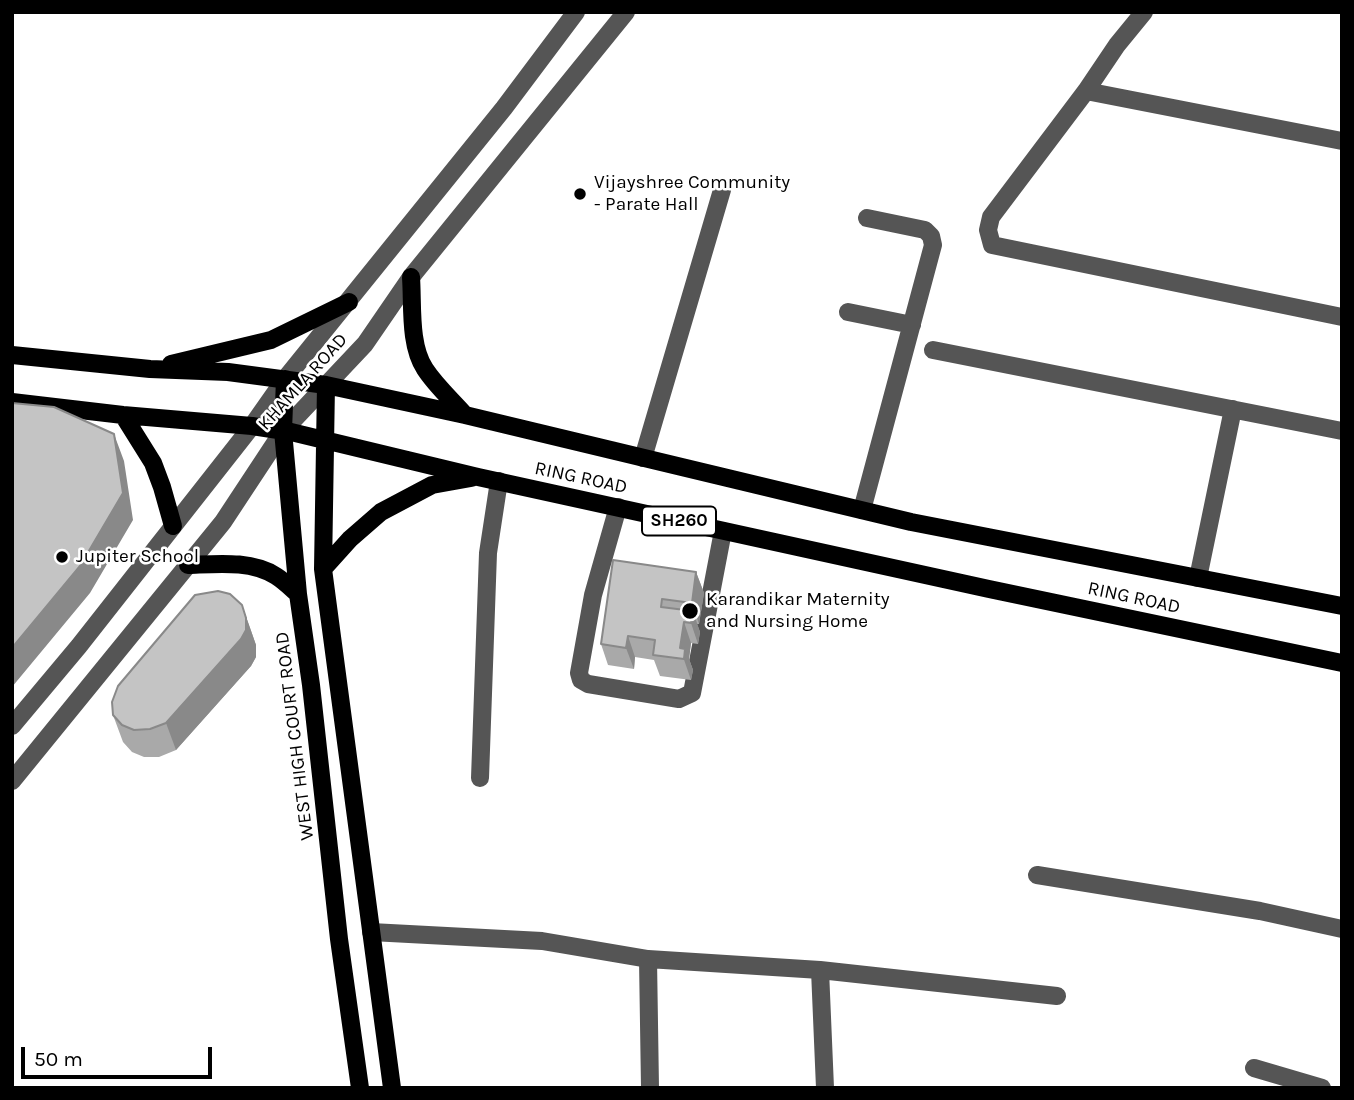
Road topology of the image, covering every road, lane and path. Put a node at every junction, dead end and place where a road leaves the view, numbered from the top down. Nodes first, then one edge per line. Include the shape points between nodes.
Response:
1 (576, 12) edge
2 (626, 12) edge
3 (1144, 12) edge
4 (1086, 90) junction
5 (1342, 141) edge
6 (722, 190) dead end
7 (867, 218) dead end
8 (411, 277) junction
9 (349, 302) junction
10 (848, 312) dead end
11 (1342, 317) edge
12 (912, 325) junction
13 (933, 350) dead end
14 (12, 355) edge
15 (150, 369) junction
16 (285, 379) junction
17 (326, 385) junction
18 (12, 402) edge
19 (1233, 409) junction
20 (123, 415) junction
21 (465, 415) junction
22 (252, 426) junction
23 (283, 431) junction
24 (1342, 431) edge
25 (325, 439) junction
26 (643, 458) junction
27 (478, 477) junction
28 (499, 481) junction
29 (618, 507) junction
30 (862, 510) junction
31 (173, 526) junction
32 (723, 531) junction
33 (188, 565) junction
34 (323, 569) junction
35 (1198, 578) junction
36 (298, 594) junction
37 (1342, 606) edge
38 (1342, 663) edge
39 (12, 726) edge
40 (480, 778) dead end
41 (12, 781) edge
42 (1037, 875) dead end
43 (1342, 929) edge
44 (371, 932) junction
45 (648, 959) junction
46 (820, 970) junction
47 (1057, 996) dead end
48 (1254, 1068) dead end
49 (359, 1088) edge
50 (392, 1088) edge
51 (650, 1088) edge
52 (825, 1088) edge
53 (1322, 1088) edge

1 - 9 street, KHAMLA ROAD
2 - 8 street, KHAMLA ROAD
3 - 4 street
4 - 5 street
4 - 11 street via 991,217 992,246
6 - 26 street
7 - 12 street via 925,230 931,236 933,245
8 - 17 street, KHAMLA ROAD via 365,344
8 - 21 main road via 419,356
9 - 15 main road via 271,340
9 - 16 street, KHAMLA ROAD
10 - 12 street
12 - 30 street
13 - 19 street
14 - 15 main road, RING ROAD
15 - 16 main road, RING ROAD
16 - 17 main road, RING ROAD
16 - 22 street, KHAMLA ROAD
16 - 23 main road, WEST HIGH COURT ROAD
17 - 21 main road, RING ROAD
17 - 23 street, KHAMLA ROAD
17 - 25 main road
18 - 20 main road, RING ROAD / SH260
19 - 24 street
19 - 35 street
20 - 22 main road, RING ROAD / SH260
20 - 31 main road via 153,463
21 - 26 main road, RING ROAD
22 - 23 main road, RING ROAD / SH260
22 - 31 street, KHAMLA ROAD
23 - 25 main road, RING ROAD / SH260
23 - 33 street, KHAMLA ROAD via 223,522
23 - 36 main road, WEST HIGH COURT ROAD
25 - 27 main road, RING ROAD / SH260
25 - 34 main road
26 - 30 main road, RING ROAD
27 - 28 main road, RING ROAD / SH260
27 - 34 main road via 432,485 382,512 349,539
28 - 29 main road, RING ROAD / SH260
28 - 40 street via 488,553
29 - 32 main road, RING ROAD / SH260
29 - 32 street via 593,595 579,673 588,684 679,699 692,693
30 - 35 main road, RING ROAD
31 - 39 street, KHAMLA ROAD
32 - 38 main road, RING ROAD / SH260
33 - 36 main road via 252,566 275,575
33 - 41 street, KHAMLA ROAD
34 - 44 main road
35 - 37 main road, RING ROAD
36 - 49 main road, WEST HIGH COURT ROAD
42 - 43 street
44 - 45 street via 542,941
44 - 50 main road
45 - 46 street
45 - 51 street
46 - 47 street
46 - 52 street
48 - 53 street

